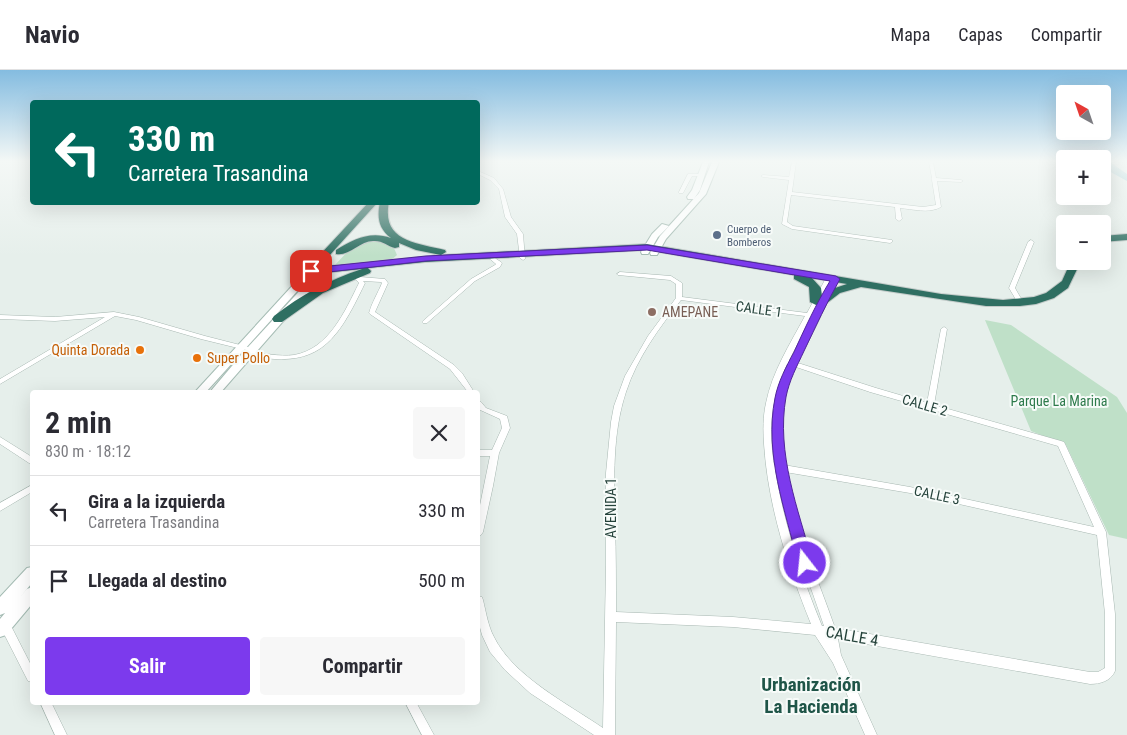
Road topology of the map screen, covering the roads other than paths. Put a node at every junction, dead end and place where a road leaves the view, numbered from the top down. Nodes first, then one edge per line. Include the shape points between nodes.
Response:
1 (502, 193) edge
2 (694, 193) edge
3 (702, 193) edge
4 (789, 193) joint
5 (936, 193) edge
6 (372, 205) edge
7 (381, 205) edge
8 (383, 205) edge
9 (897, 206) junction
10 (900, 219) dead end
11 (659, 237) junction
12 (1127, 237) edge
13 (1111, 238) edge
14 (890, 241) dead end
15 (1031, 242) dead end
16 (648, 250) junction
17 (340, 252) junction
18 (677, 252) junction
19 (472, 256) junction
20 (523, 256) junction
21 (493, 259) junction
22 (392, 262) junction
23 (378, 268) junction
24 (1071, 270) edge
25 (315, 273) junction
26 (620, 274) dead end
27 (793, 275) junction
28 (357, 277) junction
29 (832, 280) junction
30 (857, 285) junction
31 (941, 297) junction
32 (679, 298) junction
33 (819, 302) junction
34 (1020, 302) junction
35 (114, 314) junction
36 (809, 316) junction
37 (0, 317) edge
38 (278, 319) junction
39 (425, 322) dead end
40 (944, 329) dead end
41 (247, 350) junction
42 (790, 362) junction
43 (0, 382) edge
44 (202, 390) edge
45 (217, 390) edge
46 (470, 390) edge
47 (480, 406) edge
48 (930, 406) junction
49 (0, 440) edge
50 (480, 453) edge
51 (495, 453) junction
52 (30, 460) edge
53 (771, 466) junction
54 (781, 468) junction
55 (30, 489) edge
56 (0, 507) edge
57 (480, 524) edge
58 (1101, 532) junction
59 (30, 575) edge
60 (30, 596) edge
61 (0, 608) edge
62 (480, 609) edge
63 (611, 617) junction
64 (2, 627) edge
65 (818, 630) junction
66 (832, 633) junction
67 (837, 658) junction
68 (30, 674) edge
69 (46, 705) edge
70 (412, 705) edge
71 (61, 735) edge
72 (428, 735) edge
73 (604, 735) edge
74 (609, 735) edge
75 (871, 735) edge

1 - 20 street via 508,217 520,234
2 - 11 street
3 - 11 street
4 - 9 street
4 - 14 street via 784,223 792,227
5 - 9 street via 939,206 936,208
6 - 25 highway
7 - 17 highway
8 - 19 highway via 384,225 398,238 424,250
9 - 10 street
11 - 16 highway
11 - 16 street
11 - 18 highway
12 - 13 highway
15 - 34 street via 1012,288
16 - 18 highway
16 - 20 highway
16 - 27 highway
17 - 22 highway via 357,241 380,237 397,246 400,256
17 - 25 highway
18 - 29 highway
19 - 20 highway
19 - 22 highway
20 - 21 highway
21 - 23 highway via 432,261
21 - 39 street via 499,263 498,266 473,280
22 - 25 highway
23 - 25 highway via 336,275
23 - 28 highway
24 - 34 highway via 1061,288 1046,297
25 - 38 street
25 - 41 street
26 - 32 street via 671,278 679,283
27 - 29 highway
27 - 33 highway via 816,286
28 - 38 highway via 302,299
28 - 41 street via 362,283 339,327 309,353 284,358
28 - 46 street via 383,280 385,283 372,313 452,367
29 - 30 highway
29 - 31 highway
29 - 33 street
30 - 31 highway
30 - 33 highway via 836,291
31 - 34 highway
32 - 36 street, CALLE 1
32 - 63 street, AVENIDA 1 via 632,365 618,404 613,428
33 - 36 street
33 - 42 street
35 - 37 street via 55,319
35 - 41 street
35 - 43 street
36 - 42 street
38 - 41 street
40 - 48 street
41 - 44 street
41 - 45 street
42 - 48 street, CALLE 2
42 - 53 street via 769,404
42 - 54 street via 778,415
47 - 51 street via 506,421
48 - 58 street, CALLE 2 via 1058,442
49 - 52 street
50 - 51 street
51 - 57 street
53 - 54 street, CALLE 3
53 - 65 street via 794,567
54 - 58 street, CALLE 3 via 910,490
54 - 66 street via 805,563
55 - 56 street
58 - 66 street, CALLE 4 via 1110,614 1110,671 1100,678
59 - 61 street
60 - 64 street
62 - 73 street via 485,631 498,654 528,684
63 - 65 street, CALLE 4 via 733,622
63 - 74 street, AVENIDA 1
64 - 68 street
65 - 66 street, CALLE 4
65 - 67 street
66 - 67 street
67 - 75 street
69 - 71 street
70 - 72 street

